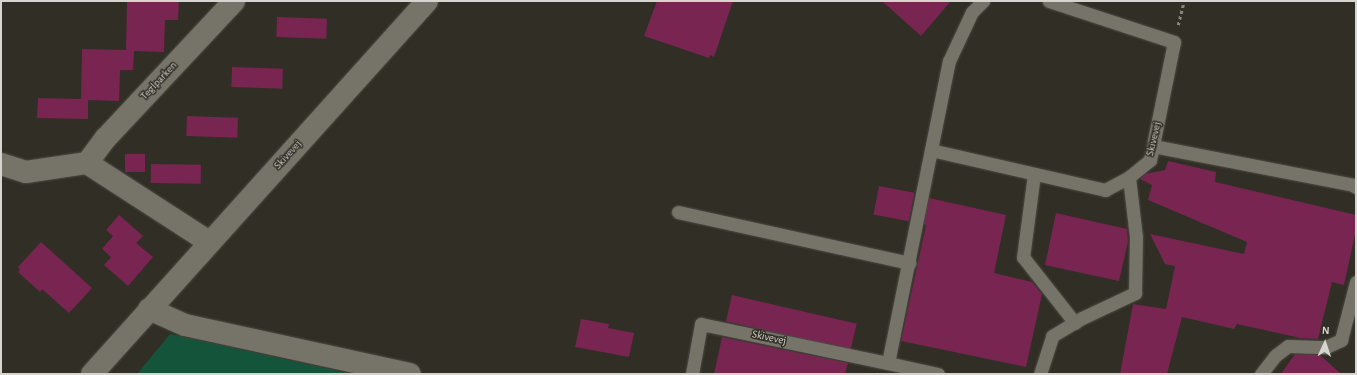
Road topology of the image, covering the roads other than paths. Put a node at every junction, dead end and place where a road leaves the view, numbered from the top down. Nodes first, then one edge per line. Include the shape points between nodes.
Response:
1 (234, 1) edge
2 (427, 1) edge
3 (984, 1) edge
4 (1050, 1) edge
5 (1153, 146) junction
6 (931, 150) junction
7 (87, 163) junction
8 (1, 164) edge
9 (1034, 174) junction
10 (1129, 177) junction
11 (1356, 187) edge
12 (678, 212) dead end
13 (209, 242) junction
14 (909, 263) junction
15 (1356, 282) edge
16 (149, 309) junction
17 (1074, 323) junction
18 (888, 363) junction
19 (92, 374) edge
20 (410, 374) edge
21 (692, 374) edge
22 (938, 374) edge
23 (1040, 374) edge
24 (1261, 374) edge

1 - 7 street, Teglparken via 106,138
2 - 13 street, Skivevej
3 - 6 lane via 972,12 949,61
4 - 5 lane, Skivevej via 1174,42
5 - 10 lane, Skivevej via 1150,160
5 - 11 lane via 1353,184
6 - 9 lane, Skivevej
6 - 14 lane
7 - 8 street via 26,172
7 - 13 street
9 - 10 lane, Skivevej via 1105,190
9 - 17 lane via 1023,257
10 - 17 lane via 1136,237 1135,293
12 - 14 lane
13 - 16 street, Skivevej
14 - 18 lane
15 - 24 lane via 1341,340 1326,347 1288,346 1276,355
16 - 19 street, Skivevej
16 - 20 street via 185,325
17 - 23 lane via 1052,336
18 - 21 lane, Skivevej via 701,324
18 - 22 lane, Skivevej

